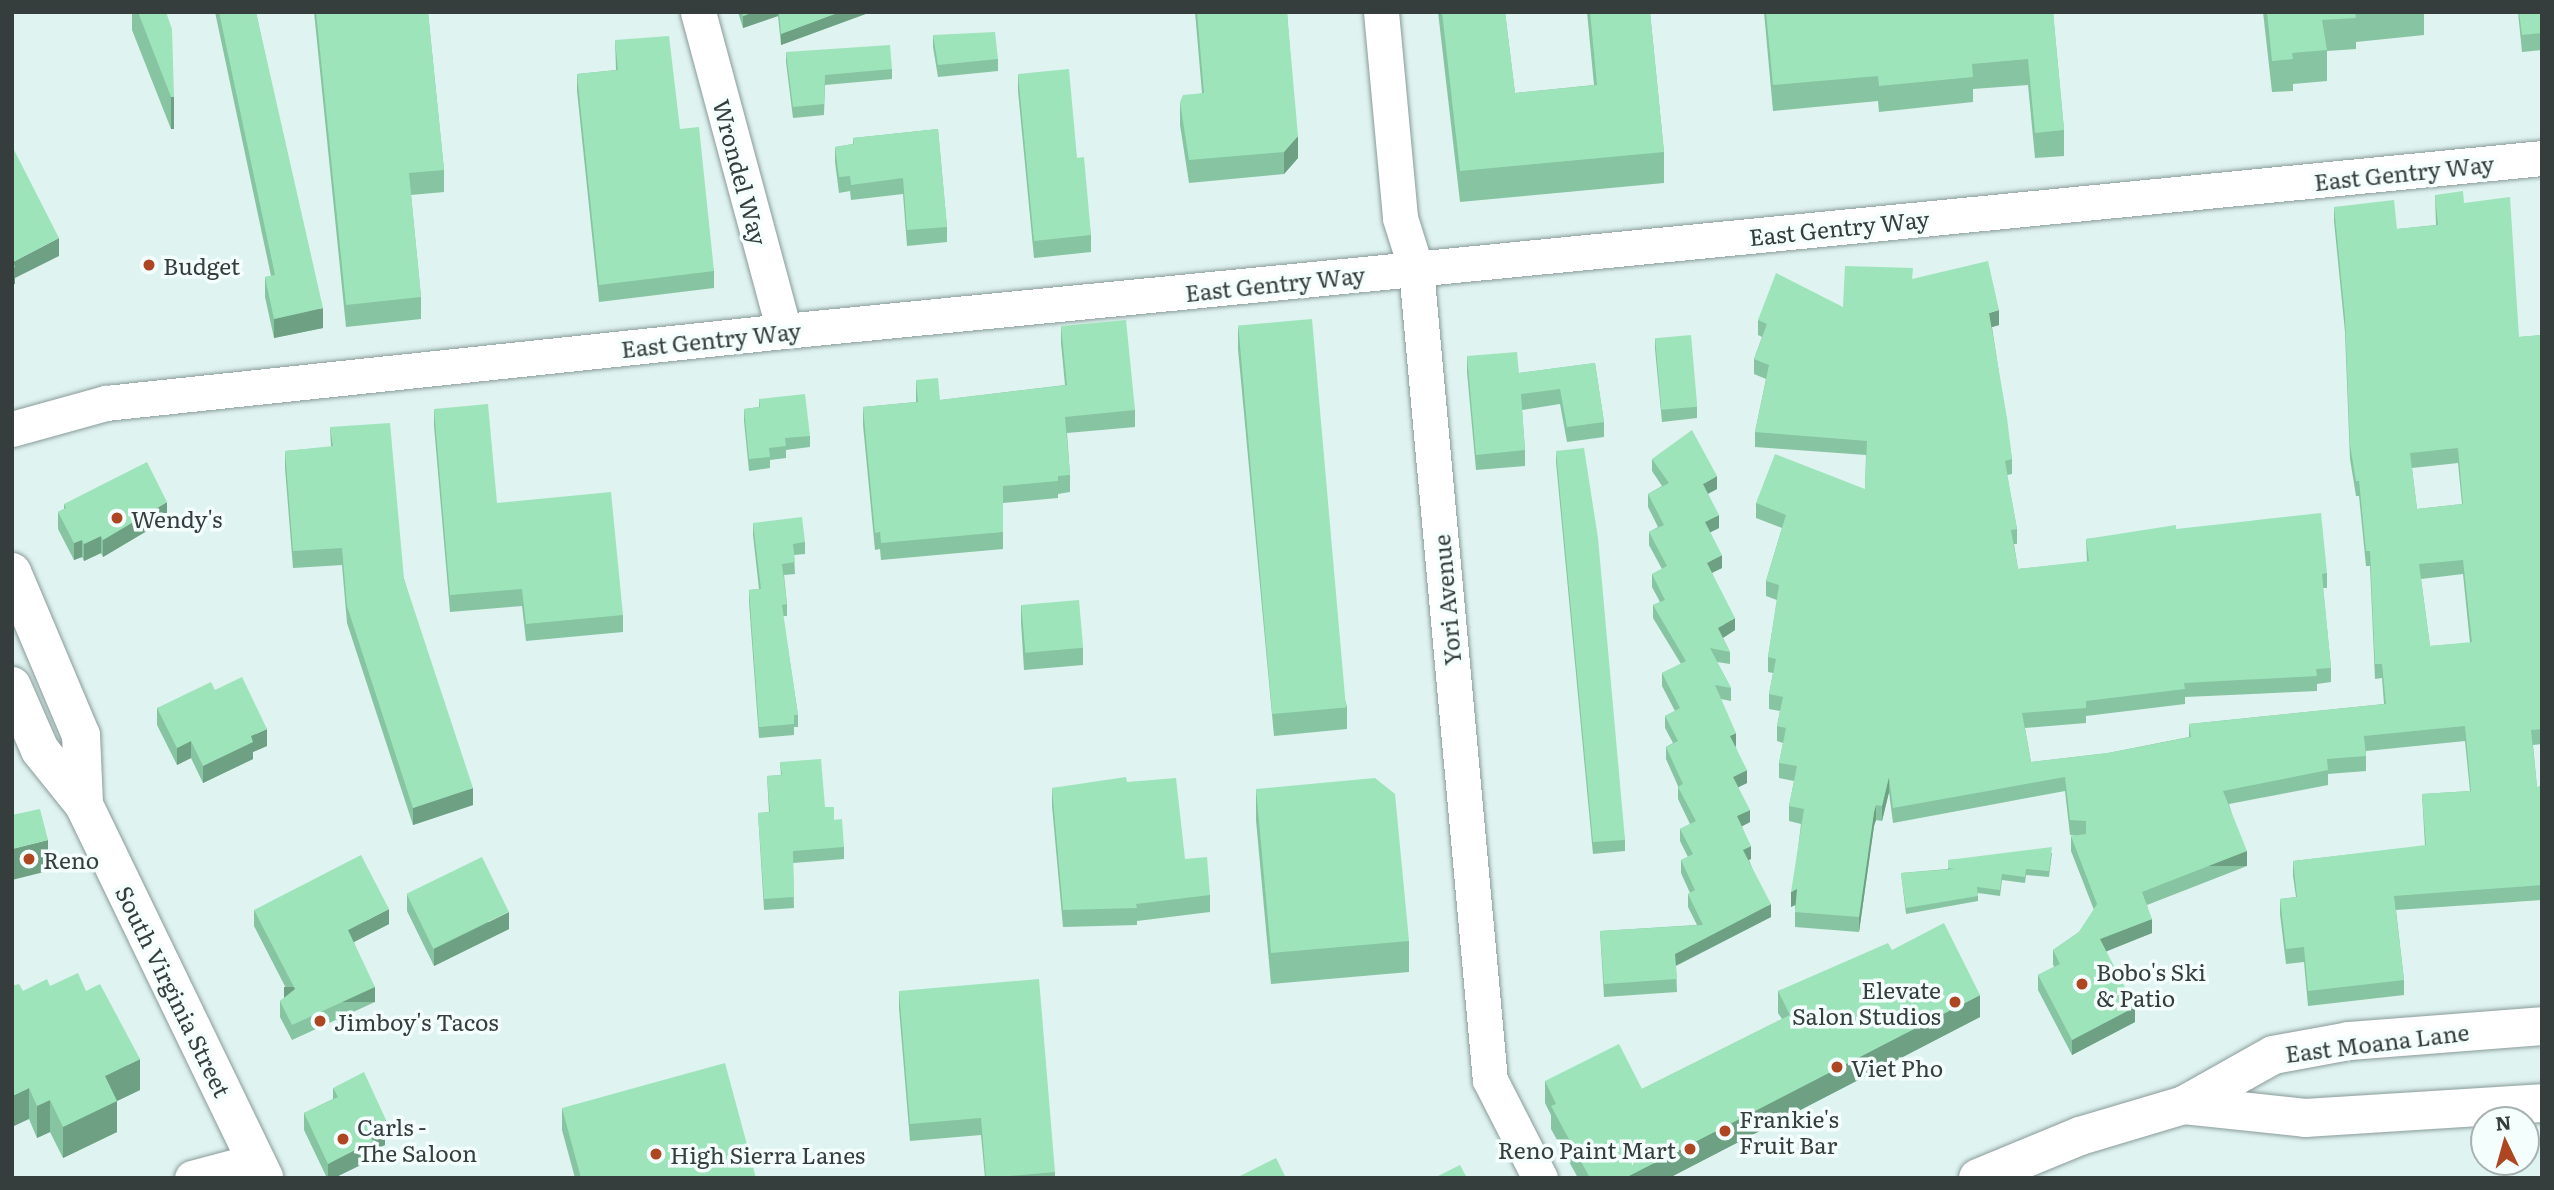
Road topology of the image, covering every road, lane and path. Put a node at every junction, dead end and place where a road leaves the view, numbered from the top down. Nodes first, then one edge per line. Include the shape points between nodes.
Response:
1 (698, 12) edge
2 (1381, 12) edge
3 (2542, 158) edge
4 (1416, 269) junction
5 (784, 331) junction
6 (12, 429) edge
7 (12, 572) edge
8 (12, 686) edge
9 (84, 805) junction
10 (2542, 1026) edge
11 (2542, 1103) edge
12 (2184, 1105) junction
13 (2029, 1167) edge
14 (260, 1170) edge
15 (192, 1178) edge
16 (1540, 1178) edge
17 (1978, 1178) edge

1 - 5 street, Wrondel Way
2 - 4 street, Yori Avenue via 1400,218
3 - 4 street, East Gentry Way
4 - 5 street, East Gentry Way
4 - 16 street, Yori Avenue via 1490,1080
5 - 6 street, East Gentry Way via 106,403
7 - 9 main road, South Virginia Street via 81,735
8 - 9 main road, South Virginia Street via 40,750
9 - 14 main road, South Virginia Street
10 - 12 main road, East Moana Lane via 2308,1046 2248,1066
11 - 12 main road, East Moana Lane via 2305,1118
12 - 13 main road, East Moana Lane
13 - 17 main road, East Moana Lane
14 - 15 street

